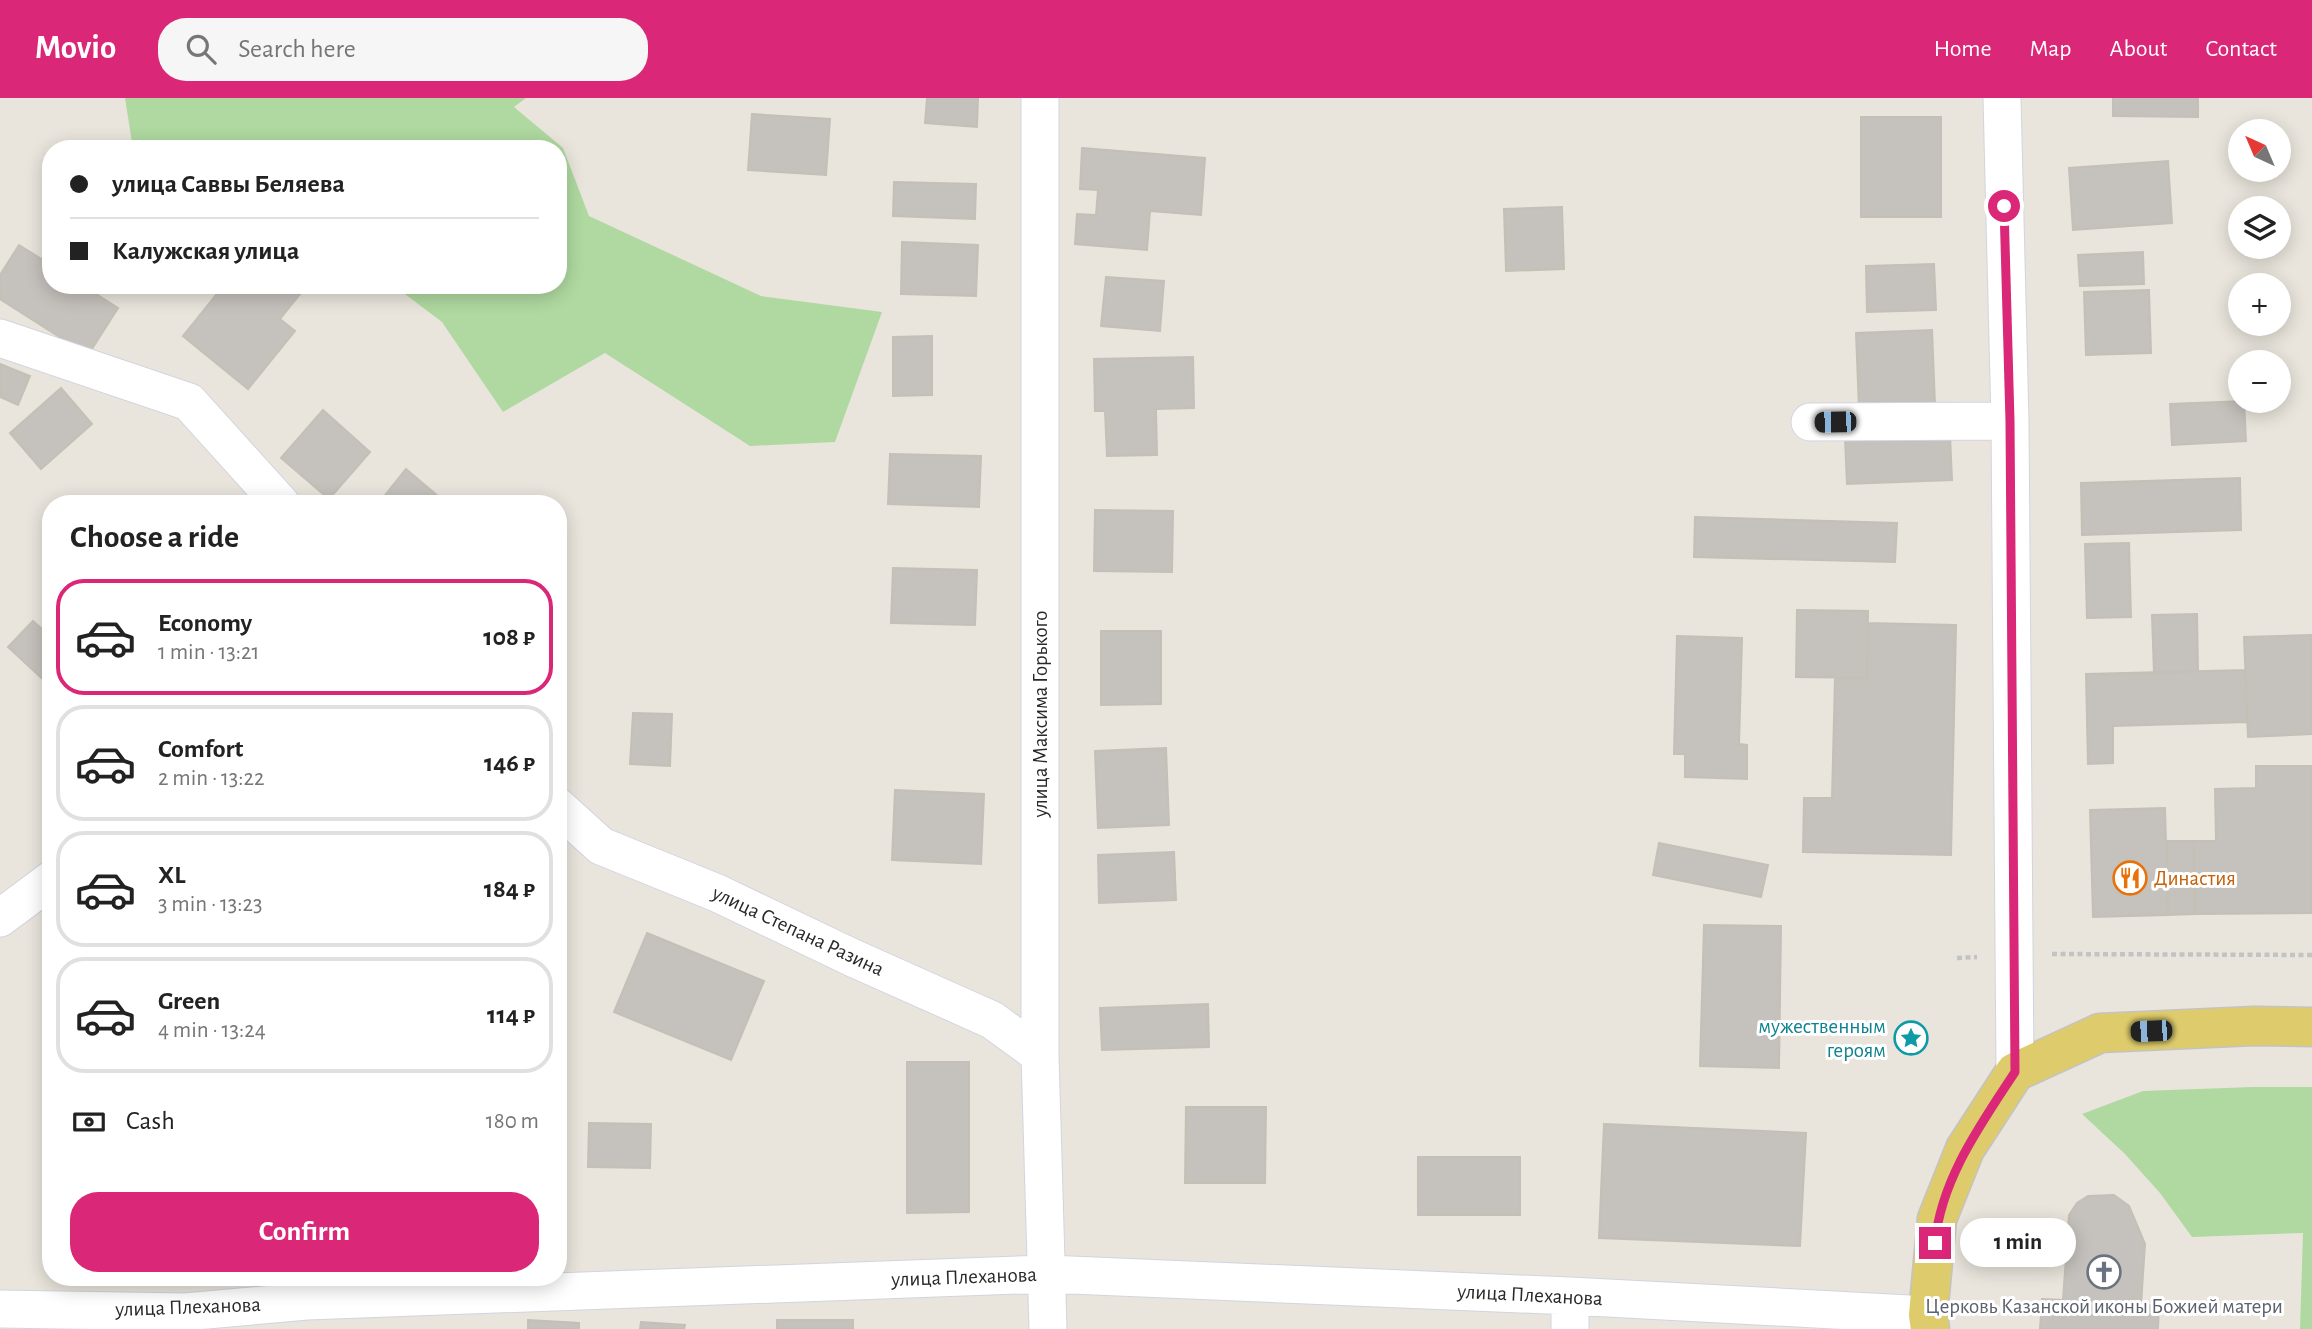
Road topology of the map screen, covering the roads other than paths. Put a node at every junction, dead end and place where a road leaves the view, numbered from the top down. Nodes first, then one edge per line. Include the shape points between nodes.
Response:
1 (1040, 98) edge
2 (2002, 98) edge
3 (0, 338) edge
4 (2010, 421) junction
5 (1810, 422) dead end
6 (273, 495) edge
7 (567, 816) edge
8 (42, 887) edge
9 (0, 918) edge
10 (2312, 1027) edge
11 (1040, 1055) junction
12 (2015, 1072) junction
13 (1046, 1274) junction
14 (0, 1309) edge
15 (1570, 1312) edge
16 (1929, 1322) edge
17 (1048, 1329) edge

1 - 11 street, улица Максима Горького
2 - 4 street
3 - 6 street via 189,402
4 - 5 street
4 - 12 street
7 - 11 street, улица Степана Разина via 601,846 717,893 992,1020
8 - 9 street
10 - 12 main road via 2100,1033
11 - 13 street, улица Максима Горького
12 - 16 main road via 1965,1149 1937,1219
13 - 14 street, улица Плеханова via 307,1301 185,1312
13 - 15 street, улица Плеханова
13 - 17 street, улица Максима Горького
15 - 16 street, улица Плеханова

